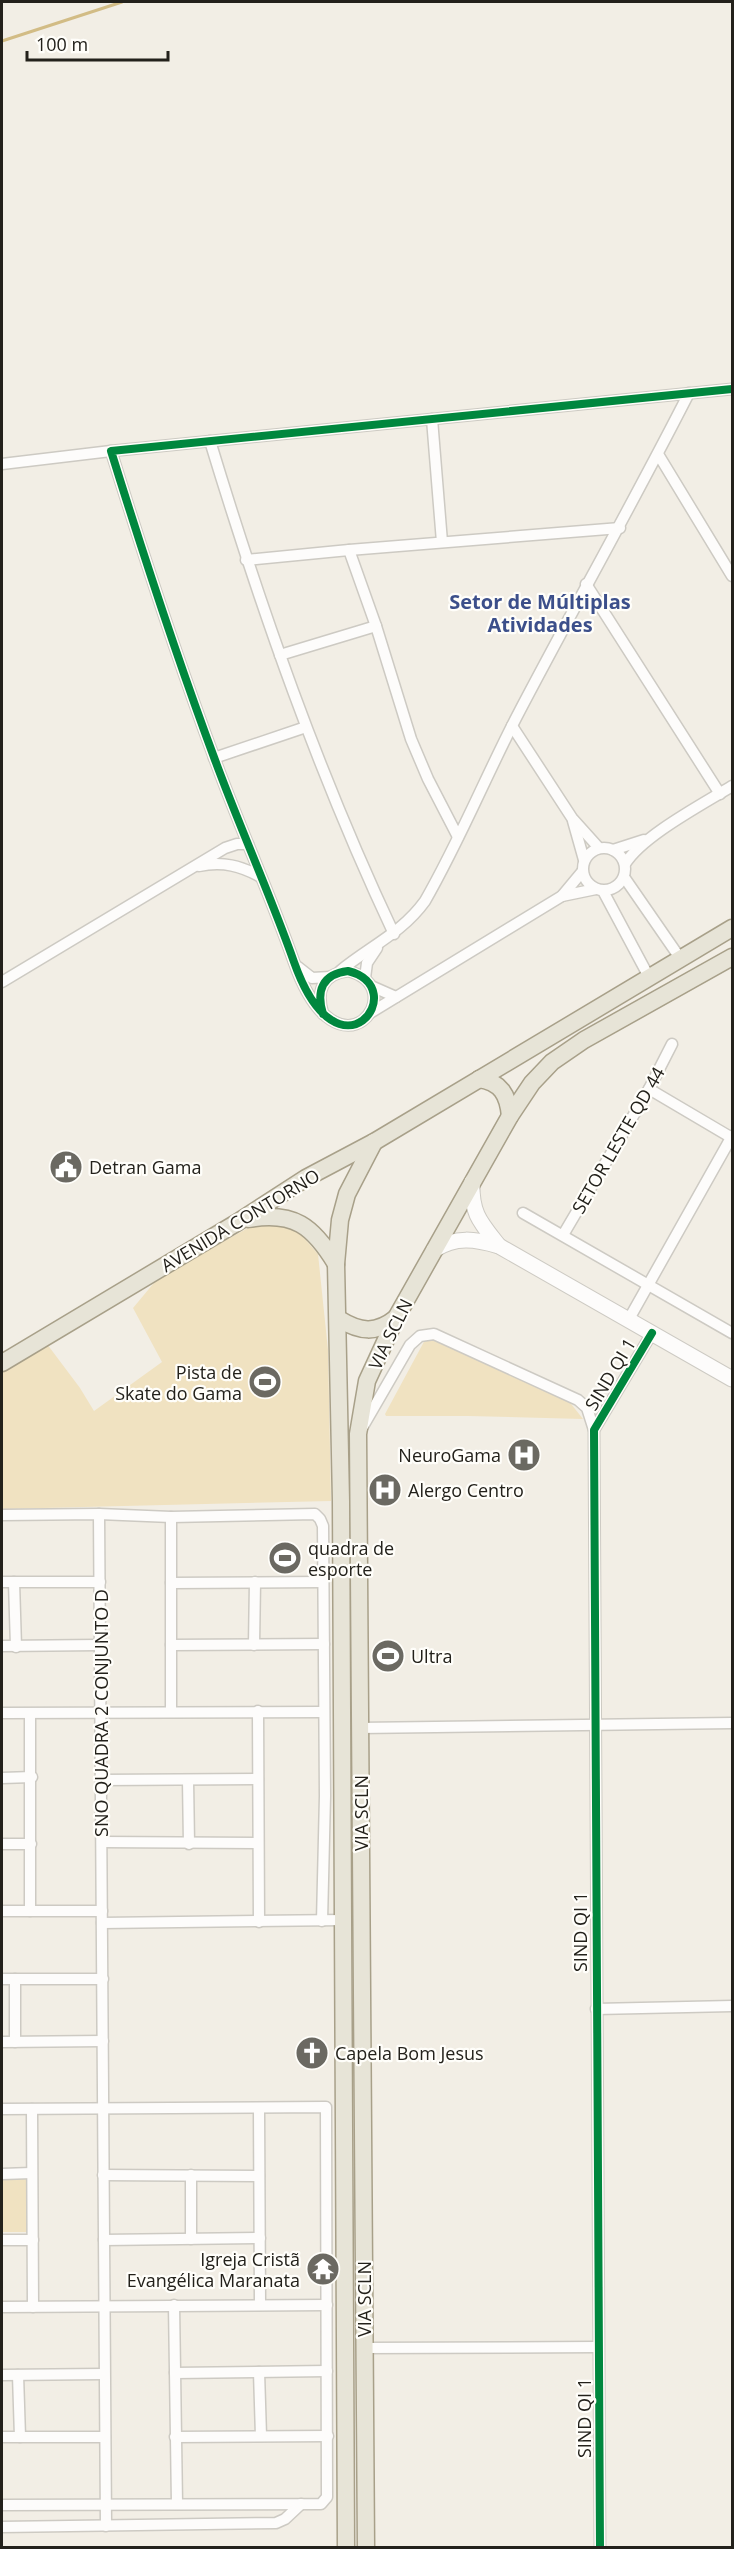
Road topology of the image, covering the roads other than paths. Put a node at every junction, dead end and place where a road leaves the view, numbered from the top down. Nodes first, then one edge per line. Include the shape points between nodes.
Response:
1 (732, 389) edge
2 (689, 393) junction
3 (432, 419) junction
4 (210, 441) junction
5 (111, 451) junction
6 (658, 454) junction
7 (2, 464) edge
8 (620, 528) junction
9 (442, 542) junction
10 (349, 550) junction
11 (246, 560) junction
12 (732, 576) edge
13 (586, 584) junction
14 (376, 626) junction
15 (280, 655) junction
16 (512, 726) junction
17 (306, 728) junction
18 (214, 758) junction
19 (732, 786) edge
20 (720, 794) junction
21 (572, 818) junction
22 (656, 835) junction
23 (458, 837) junction
24 (248, 844) junction
25 (600, 848) junction
26 (613, 850) junction
27 (584, 860) junction
28 (625, 864) junction
29 (193, 867) junction
30 (582, 872) junction
31 (261, 877) junction
32 (624, 877) junction
33 (600, 890) junction
34 (562, 896) junction
35 (732, 928) edge
36 (394, 934) junction
37 (378, 945) junction
38 (732, 957) edge
39 (680, 958) junction
40 (294, 962) junction
41 (334, 975) junction
42 (650, 977) junction
43 (2, 982) edge
44 (368, 982) junction
45 (396, 997) junction
46 (370, 1013) junction
47 (323, 1014) junction
48 (672, 1044) dead end
49 (479, 1079) junction
50 (649, 1089) junction
51 (510, 1116) junction
52 (732, 1137) edge
53 (374, 1142) junction
54 (472, 1182) junction
55 (523, 1213) dead end
56 (242, 1220) junction
57 (563, 1235) junction
58 (499, 1246) junction
59 (434, 1250) junction
60 (336, 1264) junction
61 (649, 1285) junction
62 (396, 1318) junction
63 (339, 1319) junction
64 (629, 1319) junction
65 (652, 1333) junction
66 (732, 1333) edge
67 (2, 1363) edge
68 (732, 1379) edge
69 (594, 1430) junction
70 (358, 1434) junction
71 (340, 1473) junction
72 (358, 1475) junction
73 (358, 1499) junction
74 (341, 1501) junction
75 (99, 1514) junction
76 (2, 1515) edge
77 (171, 1517) junction
78 (2, 1582) edge
79 (14, 1582) junction
80 (100, 1582) junction
81 (255, 1582) junction
82 (322, 1582) junction
83 (171, 1583) junction
84 (171, 1644) junction
85 (254, 1644) junction
86 (324, 1644) junction
87 (99, 1645) junction
88 (2, 1647) edge
89 (16, 1647) junction
90 (171, 1711) junction
91 (258, 1711) junction
92 (324, 1712) junction
93 (2, 1713) edge
94 (100, 1713) junction
95 (30, 1714) junction
96 (732, 1723) edge
97 (594, 1724) junction
98 (360, 1728) junction
99 (32, 1776) junction
100 (2, 1778) edge
101 (258, 1779) junction
102 (100, 1780) junction
103 (188, 1780) junction
104 (102, 1842) junction
105 (258, 1843) junction
106 (2, 1844) edge
107 (31, 1844) junction
108 (189, 1844) junction
109 (2, 1911) edge
110 (30, 1911) junction
111 (102, 1917) junction
112 (344, 1920) junction
113 (322, 1921) junction
114 (259, 1922) junction
115 (2, 1978) edge
116 (15, 1978) junction
117 (103, 1979) junction
118 (732, 2006) edge
119 (596, 2010) junction
120 (344, 2038) junction
121 (362, 2038) junction
122 (103, 2041) junction
123 (2, 2042) edge
124 (15, 2042) junction
125 (344, 2059) junction
126 (362, 2060) junction
127 (2, 2109) edge
128 (32, 2109) junction
129 (104, 2109) junction
130 (259, 2109) junction
131 (31, 2173) junction
132 (2, 2174) edge
133 (103, 2175) junction
134 (191, 2175) junction
135 (259, 2176) junction
136 (260, 2238) junction
137 (191, 2239) junction
138 (2, 2240) edge
139 (33, 2240) junction
140 (104, 2240) junction
141 (105, 2305) junction
142 (260, 2305) junction
143 (327, 2305) junction
144 (174, 2306) junction
145 (2, 2307) edge
146 (33, 2307) junction
147 (598, 2347) junction
148 (364, 2349) junction
149 (327, 2371) junction
150 (259, 2372) junction
151 (175, 2373) junction
152 (104, 2374) junction
153 (2, 2375) edge
154 (18, 2375) junction
155 (2, 2436) edge
156 (261, 2436) junction
157 (328, 2436) junction
158 (20, 2437) junction
159 (105, 2437) junction
160 (175, 2437) junction
161 (106, 2503) junction
162 (177, 2504) junction
163 (301, 2504) junction
164 (2, 2505) edge
165 (106, 2526) junction
166 (2, 2527) edge
167 (346, 2539) edge
168 (365, 2539) edge
169 (600, 2547) edge

1 - 2 street
2 - 3 street
2 - 6 street
3 - 4 street
3 - 9 street
4 - 5 street
4 - 11 street
5 - 7 street
5 - 18 street
6 - 8 street
6 - 12 street
8 - 9 street
8 - 13 street
9 - 10 street
10 - 11 street
10 - 14 street
11 - 15 street
13 - 16 street
13 - 20 street
14 - 15 street
14 - 23 street via 419,761
15 - 17 street
16 - 21 street
16 - 23 street
17 - 18 street
17 - 36 street
18 - 24 street
19 - 20 street
20 - 22 street
21 - 25 street
21 - 27 street
22 - 26 street
22 - 28 street
23 - 36 street via 425,901
24 - 29 street via 231,845
24 - 31 street
25 - 26 street
25 - 27 street
26 - 28 street
27 - 30 street
28 - 32 street
29 - 31 street via 229,864
29 - 43 street
30 - 33 street via 587,883
30 - 34 street
31 - 40 street
32 - 33 street via 612,889
32 - 39 street
33 - 34 street
33 - 42 street
34 - 45 street
35 - 39 main road, AVENIDA CONTORNO
36 - 37 street
37 - 41 street
37 - 44 street via 367,963
38 - 51 main road, VIA SCLN via 568,1050 532,1083
39 - 42 main road, AVENIDA CONTORNO
40 - 41 street via 312,978
40 - 47 street via 308,995
41 - 44 street via 348,971
41 - 47 street via 321,988
42 - 49 main road, AVENIDA CONTORNO
44 - 45 street
44 - 46 street via 374,995
45 - 46 street
46 - 47 street via 363,1021 344,1026
48 - 50 street, SETOR LESTE QD 44
49 - 51 main road via 504,1091
49 - 53 main road, AVENIDA CONTORNO
50 - 52 street
50 - 57 street, SETOR LESTE QD 44
51 - 54 main road, VIA SCLN
52 - 61 street
53 - 56 main road, AVENIDA CONTORNO via 306,1178
53 - 60 main road, VIA SCLN via 345,1200
54 - 58 main road via 476,1216
54 - 59 main road, VIA SCLN
55 - 57 street
56 - 60 main road via 273,1216 297,1221 319,1238
56 - 67 main road, AVENIDA CONTORNO
57 - 61 street
58 - 59 main road via 467,1239
58 - 64 main road
59 - 62 main road, VIA SCLN
60 - 63 main road, VIA SCLN
61 - 64 street
61 - 66 street
62 - 63 main road via 373,1331
62 - 70 main road, VIA SCLN via 367,1381
63 - 71 main road, VIA SCLN
64 - 65 main road
65 - 68 main road
65 - 69 street, SIND QI 1
69 - 70 street via 587,1408 578,1400 434,1334 420,1336 410,1345
69 - 97 street, SIND QI 1
70 - 72 main road, VIA SCLN
71 - 72 main road
71 - 74 main road, VIA SCLN
72 - 73 main road, VIA SCLN
73 - 74 main road via 350,1495
73 - 98 main road, VIA SCLN
74 - 112 main road, VIA SCLN
75 - 76 street
75 - 77 street
75 - 80 street, SNO QUADRA 2 CONJUNTO D
77 - 82 street via 315,1514 323,1526
77 - 83 street
78 - 79 street
79 - 80 street
79 - 89 street
80 - 87 street, SNO QUADRA 2 CONJUNTO D
81 - 82 street
81 - 83 street
81 - 85 street
82 - 86 street
83 - 84 street
84 - 85 street
84 - 90 street
85 - 86 street
86 - 92 street
87 - 89 street
87 - 94 street, SNO QUADRA 2 CONJUNTO D
88 - 89 street
90 - 91 street
90 - 94 street
91 - 92 street
91 - 101 street
92 - 113 street
93 - 95 street
94 - 95 street
94 - 102 street, SNO QUADRA 2 CONJUNTO D
95 - 99 street
96 - 97 street
97 - 98 street
97 - 119 street, SIND QI 1
98 - 121 main road, VIA SCLN
99 - 100 street
99 - 107 street
101 - 103 street
101 - 105 street
102 - 103 street
102 - 104 street, SNO QUADRA 2 CONJUNTO D
103 - 108 street
104 - 108 street
104 - 111 street, SNO QUADRA 2 CONJUNTO D
105 - 108 street
105 - 114 street
106 - 107 street
107 - 110 street
109 - 110 street
110 - 111 street
111 - 114 street
111 - 117 street, SNO QUADRA 2 CONJUNTO D
112 - 113 street
112 - 120 main road, VIA SCLN
113 - 114 street
115 - 116 street
116 - 117 street
116 - 124 street
117 - 122 street, SNO QUADRA 2 CONJUNTO D
118 - 119 street
119 - 147 street, SIND QI 1
120 - 121 main road
120 - 125 main road, VIA SCLN
121 - 126 main road, VIA SCLN
122 - 124 street
122 - 129 street, SNO QUADRA 2 CONJUNTO D
123 - 124 street
125 - 126 main road via 353,2056
125 - 167 main road, VIA SCLN
126 - 148 main road, VIA SCLN
127 - 128 street
128 - 129 street
128 - 131 street
129 - 130 street
129 - 133 street, SNO QUADRA 2 CONJUNTO D
130 - 135 street
130 - 143 street via 326,2108
131 - 132 street
131 - 139 street
133 - 134 street
133 - 140 street, SNO QUADRA 2 CONJUNTO D
134 - 135 street
134 - 137 street
135 - 136 street
136 - 137 street
136 - 142 street
137 - 140 street
138 - 139 street
139 - 146 street
140 - 141 street, SNO QUADRA 2 CONJUNTO D
141 - 144 street
141 - 146 street
141 - 152 street, SNO QUADRA 2 CONJUNTO D
142 - 143 street
142 - 144 street
143 - 149 street
144 - 151 street
145 - 146 street
147 - 148 street
147 - 169 street, SIND QI 1
148 - 168 main road, VIA SCLN
149 - 150 street
149 - 157 street
150 - 151 street
150 - 156 street
151 - 160 street
152 - 154 street
152 - 159 street, SNO QUADRA 2 CONJUNTO D
153 - 154 street
154 - 158 street
155 - 158 street
156 - 157 street
156 - 160 street
157 - 163 street via 327,2497 321,2504
158 - 159 street
159 - 161 street, SNO QUADRA 2 CONJUNTO D
160 - 162 street
161 - 162 street
161 - 164 street
161 - 165 street, SNO QUADRA 2 CONJUNTO D
162 - 163 street
163 - 165 street via 276,2523
165 - 166 street
167 - 168 main road via 356,2535

